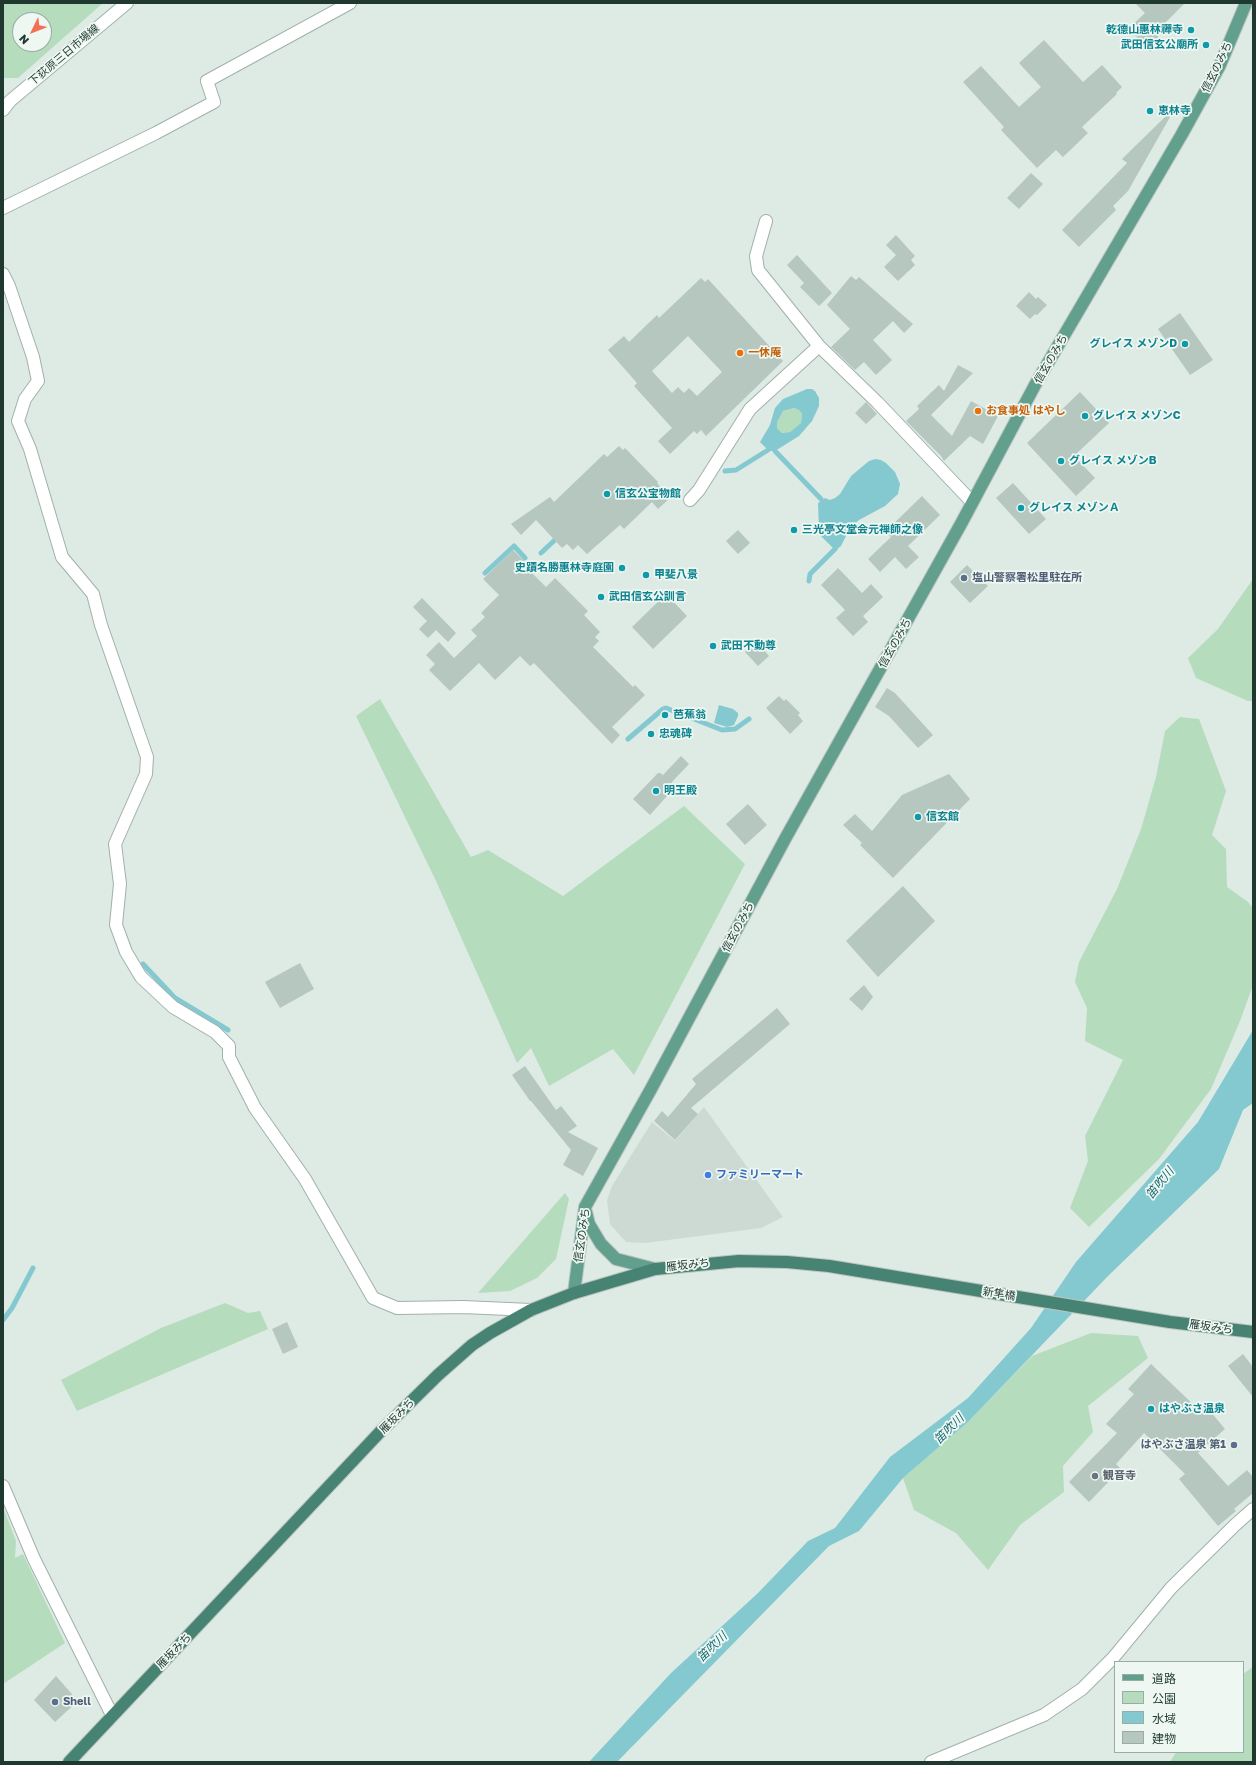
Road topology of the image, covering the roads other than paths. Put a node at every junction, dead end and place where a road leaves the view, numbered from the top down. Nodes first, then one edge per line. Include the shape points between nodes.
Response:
1 (127, 3) edge
2 (350, 3) edge
3 (1246, 3) edge
4 (3, 110) edge
5 (3, 208) edge
6 (766, 221) dead end
7 (3, 274) edge
8 (818, 346) junction
9 (690, 500) dead end
10 (972, 502) junction
11 (585, 1206) junction
12 (829, 1266) joint
13 (655, 1268) junction
14 (574, 1293) junction
15 (532, 1310) junction
16 (1170, 1322) joint
17 (1253, 1332) edge
18 (3, 1486) edge
19 (1253, 1509) edge
20 (112, 1715) junction
21 (69, 1762) edge
22 (931, 1762) edge

1 - 4 street, 下荻原三日市場線 via 10,101
2 - 5 street via 207,81 214,102
3 - 10 main road, 信玄のみち via 1220,65 1190,121 1035,385
6 - 8 street via 756,256 758,270
7 - 15 street via 34,357 38,381 25,399 18,421 30,449 62,557 93,594 101,625 147,757 146,774 115,844 120,884 116,925 126,952 141,977 172,1007 215,1032 230,1046 229,1057 255,1108 305,1179 373,1298 397,1308
8 - 9 street via 750,409 699,490
8 - 10 street via 877,402
10 - 11 main road, 信玄のみち
11 - 13 main road via 589,1224 601,1244 616,1259
11 - 14 main road, 信玄のみち
12 - 13 highway, 雁坂みち via 738,1261
12 - 16 highway, 新隼橋
13 - 14 highway, 雁坂みち
14 - 15 highway, 雁坂みち
15 - 20 highway, 雁坂みち via 472,1345 438,1375 380,1432
16 - 17 highway, 雁坂みち
18 - 20 street via 34,1559
19 - 22 street via 1171,1588 1113,1658 1082,1689 1044,1715
20 - 21 highway, 雁坂みち

